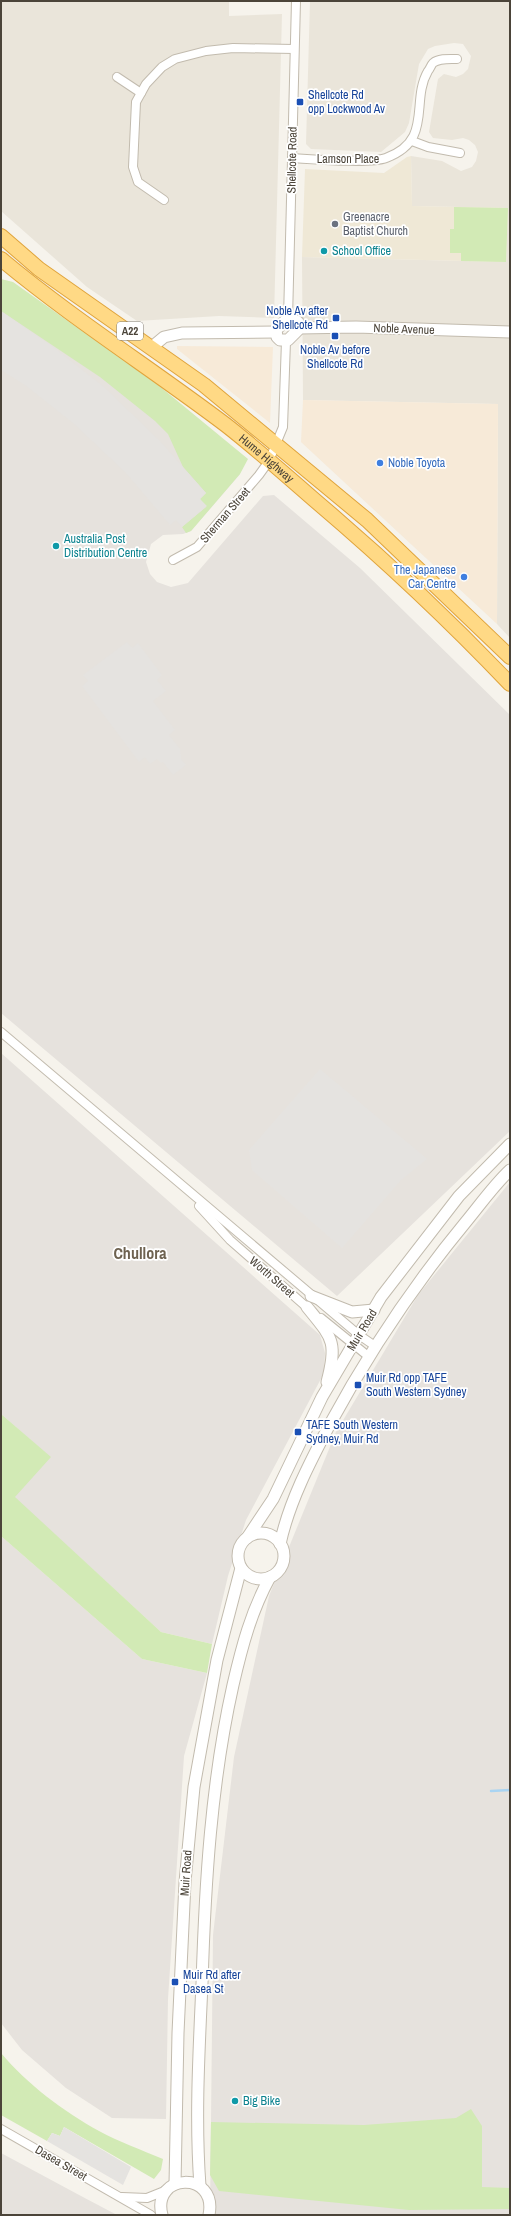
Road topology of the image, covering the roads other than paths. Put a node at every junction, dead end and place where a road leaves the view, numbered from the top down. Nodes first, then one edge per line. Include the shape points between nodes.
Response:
1 (296, 1) edge
2 (294, 49) junction
3 (457, 59) dead end
4 (117, 77) dead end
5 (140, 93) junction
6 (412, 141) junction
7 (460, 153) dead end
8 (292, 158) junction
9 (164, 200) dead end
10 (1, 236) edge
11 (1, 259) edge
12 (288, 319) junction
13 (299, 328) junction
14 (276, 332) junction
15 (510, 332) edge
16 (286, 341) junction
17 (152, 347) junction
18 (277, 446) junction
19 (269, 461) junction
20 (173, 560) dead end
21 (510, 657) edge
22 (510, 684) edge
23 (1, 1032) edge
24 (510, 1144) edge
25 (510, 1170) edge
26 (184, 1188) junction
27 (312, 1296) junction
28 (307, 1307) junction
29 (374, 1310) junction
30 (359, 1336) junction
31 (353, 1345) junction
32 (375, 1346) junction
33 (368, 1356) junction
34 (322, 1398) junction
35 (247, 1538) junction
36 (280, 1544) junction
37 (241, 1568) junction
38 (270, 1577) junction
39 (1, 2128) edge
40 (199, 2181) junction
41 (171, 2187) junction
42 (121, 2197) junction
43 (151, 2215) edge
44 (162, 2215) edge
45 (209, 2215) edge

1 - 2 street, Shellcote Road
2 - 5 street via 233,48 175,58 162,66
2 - 8 street, Shellcote Road
3 - 6 street via 433,63 425,77 417,129
4 - 5 street
5 - 9 street via 136,102 133,167 138,182
6 - 7 street
6 - 8 street, Lamson Place via 386,159
8 - 12 street, Shellcote Road
10 - 17 highway, Hume Highway / A22 via 39,269
11 - 19 highway, Hume Highway / A22 via 43,294 227,426
12 - 13 street via 295,319
12 - 14 street
13 - 15 street, Noble Avenue via 356,327
13 - 16 street via 292,338
14 - 16 street via 280,340
14 - 17 street via 182,333 164,337
16 - 18 street via 284,427
17 - 18 highway, Hume Highway / A22 via 204,385
18 - 19 street
18 - 21 highway, Hume Highway / A22 via 368,520
19 - 20 street, Sherman Street via 260,475 197,547
19 - 22 highway, Hume Highway / A22 via 384,560 462,633
23 - 26 street, Worth Street
24 - 29 street, Muir Road via 459,1196 381,1297
25 - 32 street, Muir Road via 436,1257
26 - 27 street, Worth Street
26 - 28 street, Worth Street via 230,1240
27 - 29 street via 352,1312
27 - 30 street, Worth Street
28 - 31 street, Worth Street
28 - 34 street via 328,1333 333,1346 333,1358
29 - 30 street, Muir Road
30 - 31 street, Muir Road
30 - 32 street, Worth Street
31 - 33 street, Worth Street
31 - 34 street, Muir Road
32 - 33 street, Muir Road
33 - 36 street, Muir Road via 316,1450 289,1512
34 - 35 street, Muir Road via 273,1499
35 - 36 street via 254,1534 269,1534
35 - 37 street via 239,1549
36 - 38 street via 282,1564
37 - 38 street via 251,1577
37 - 41 street, Muir Road via 217,1660 194,1787 185,1882 174,2166
38 - 40 street, Muir Road via 256,1604 239,1661 216,1779 204,1909 198,2072
39 - 42 street, Dasea Street
40 - 41 street via 184,2182
40 - 45 street via 210,2202
41 - 42 street, Dasea Street via 147,2198
41 - 44 street via 160,2205
42 - 43 street, Dasea Street

